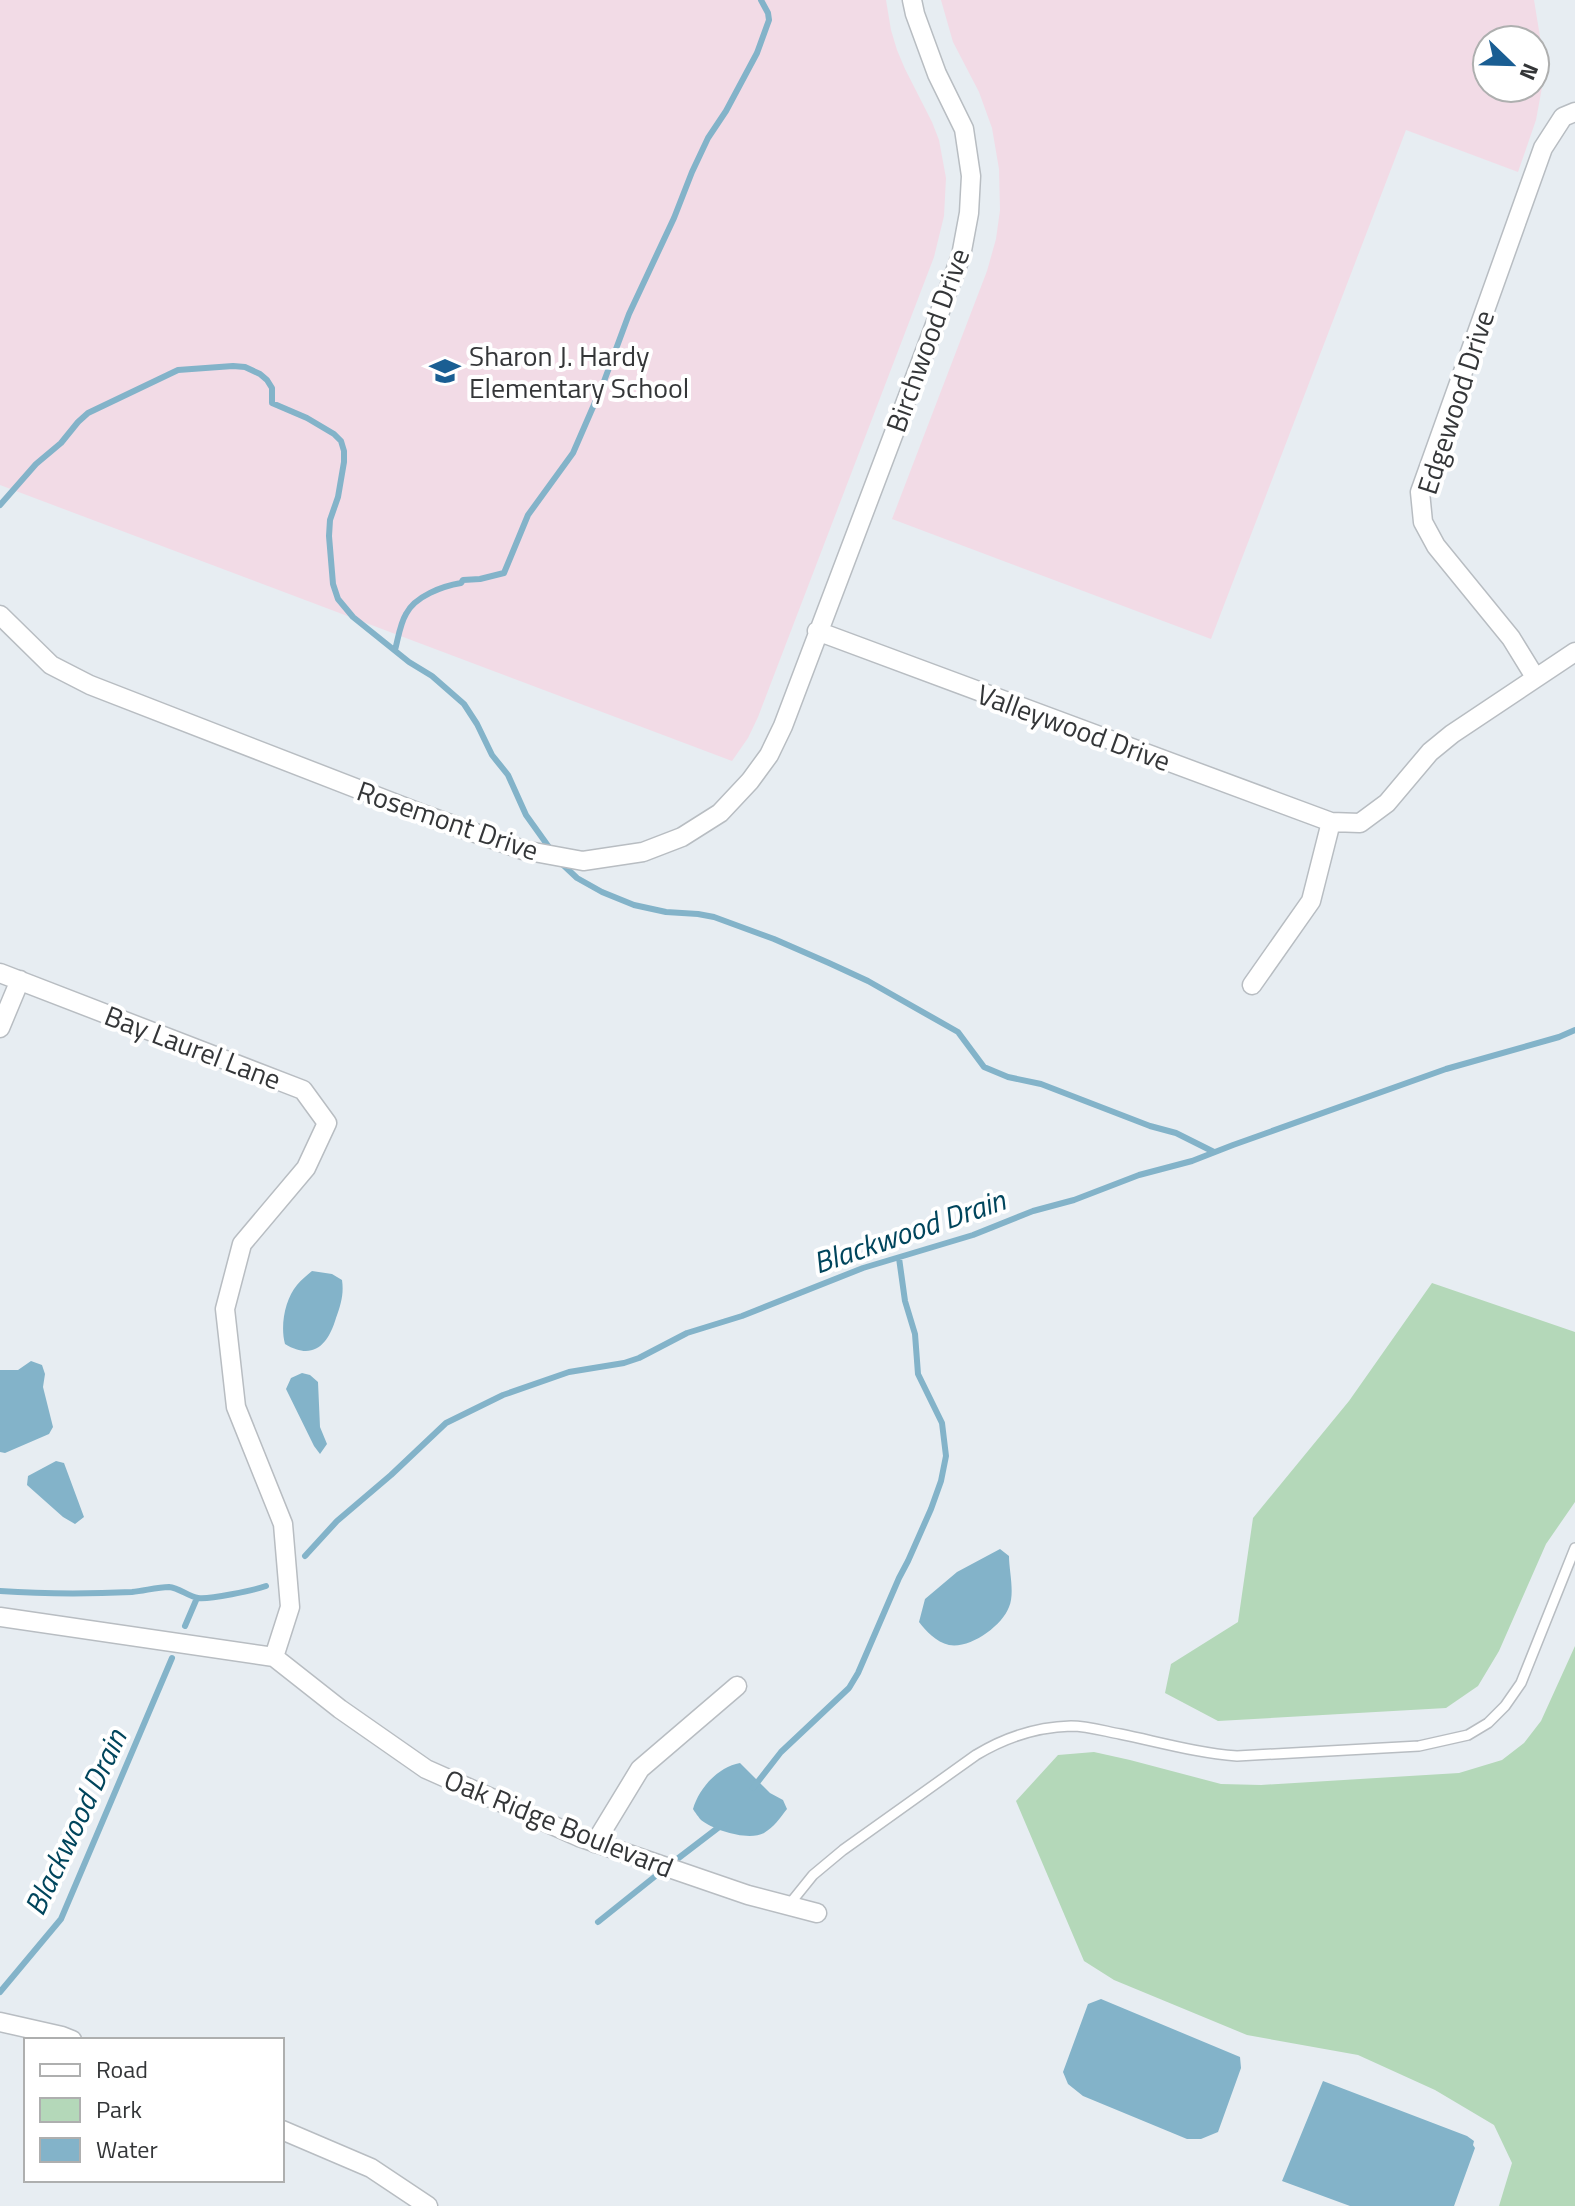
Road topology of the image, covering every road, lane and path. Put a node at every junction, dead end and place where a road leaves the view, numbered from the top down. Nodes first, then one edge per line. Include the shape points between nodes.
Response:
1 (912, 0) edge
2 (1575, 112) edge
3 (0, 615) edge
4 (817, 631) junction
5 (1575, 652) edge
6 (1535, 677) junction
7 (1331, 822) junction
8 (0, 973) edge
9 (20, 980) junction
10 (1252, 985) dead end
11 (0, 1028) edge
12 (1575, 1548) edge
13 (0, 1617) edge
14 (274, 1657) junction
15 (737, 1686) dead end
16 (595, 1843) junction
17 (788, 1906) junction
18 (817, 1913) dead end
19 (0, 2022) edge
20 (67, 2038) edge
21 (284, 2131) edge
22 (428, 2206) edge

1 - 4 street, Birchwood Drive via 937,74 964,129 971,176 969,213 961,256
2 - 6 street, Edgewood Drive via 1563,117 1543,148 1420,492 1423,522 1436,546 1511,638
3 - 4 street, Rosemont Drive via 51,665 90,685 523,850 583,861 643,852 682,837 720,813 769,755
4 - 7 street, Valleywood Drive
5 - 6 street, Valleywood Drive
6 - 7 street, Valleywood Drive via 1430,752 1387,803 1360,823
7 - 10 street via 1311,901
8 - 9 street, Bay Laurel Lane
9 - 11 street
9 - 14 street, Bay Laurel Lane via 303,1090 327,1123 306,1168 242,1244 225,1309 236,1407 283,1524 290,1607
12 - 17 lane via 1521,1683 1488,1723 1468,1735 1419,1746 1237,1756 1072,1726 1013,1737 976,1755 843,1850
13 - 14 street, Oak Ridge Boulevard
14 - 16 street, Oak Ridge Boulevard via 426,1769
15 - 16 street via 640,1769
16 - 17 street, Oak Ridge Boulevard
17 - 18 street, Oak Ridge Boulevard
19 - 20 street
21 - 22 street via 371,2168

